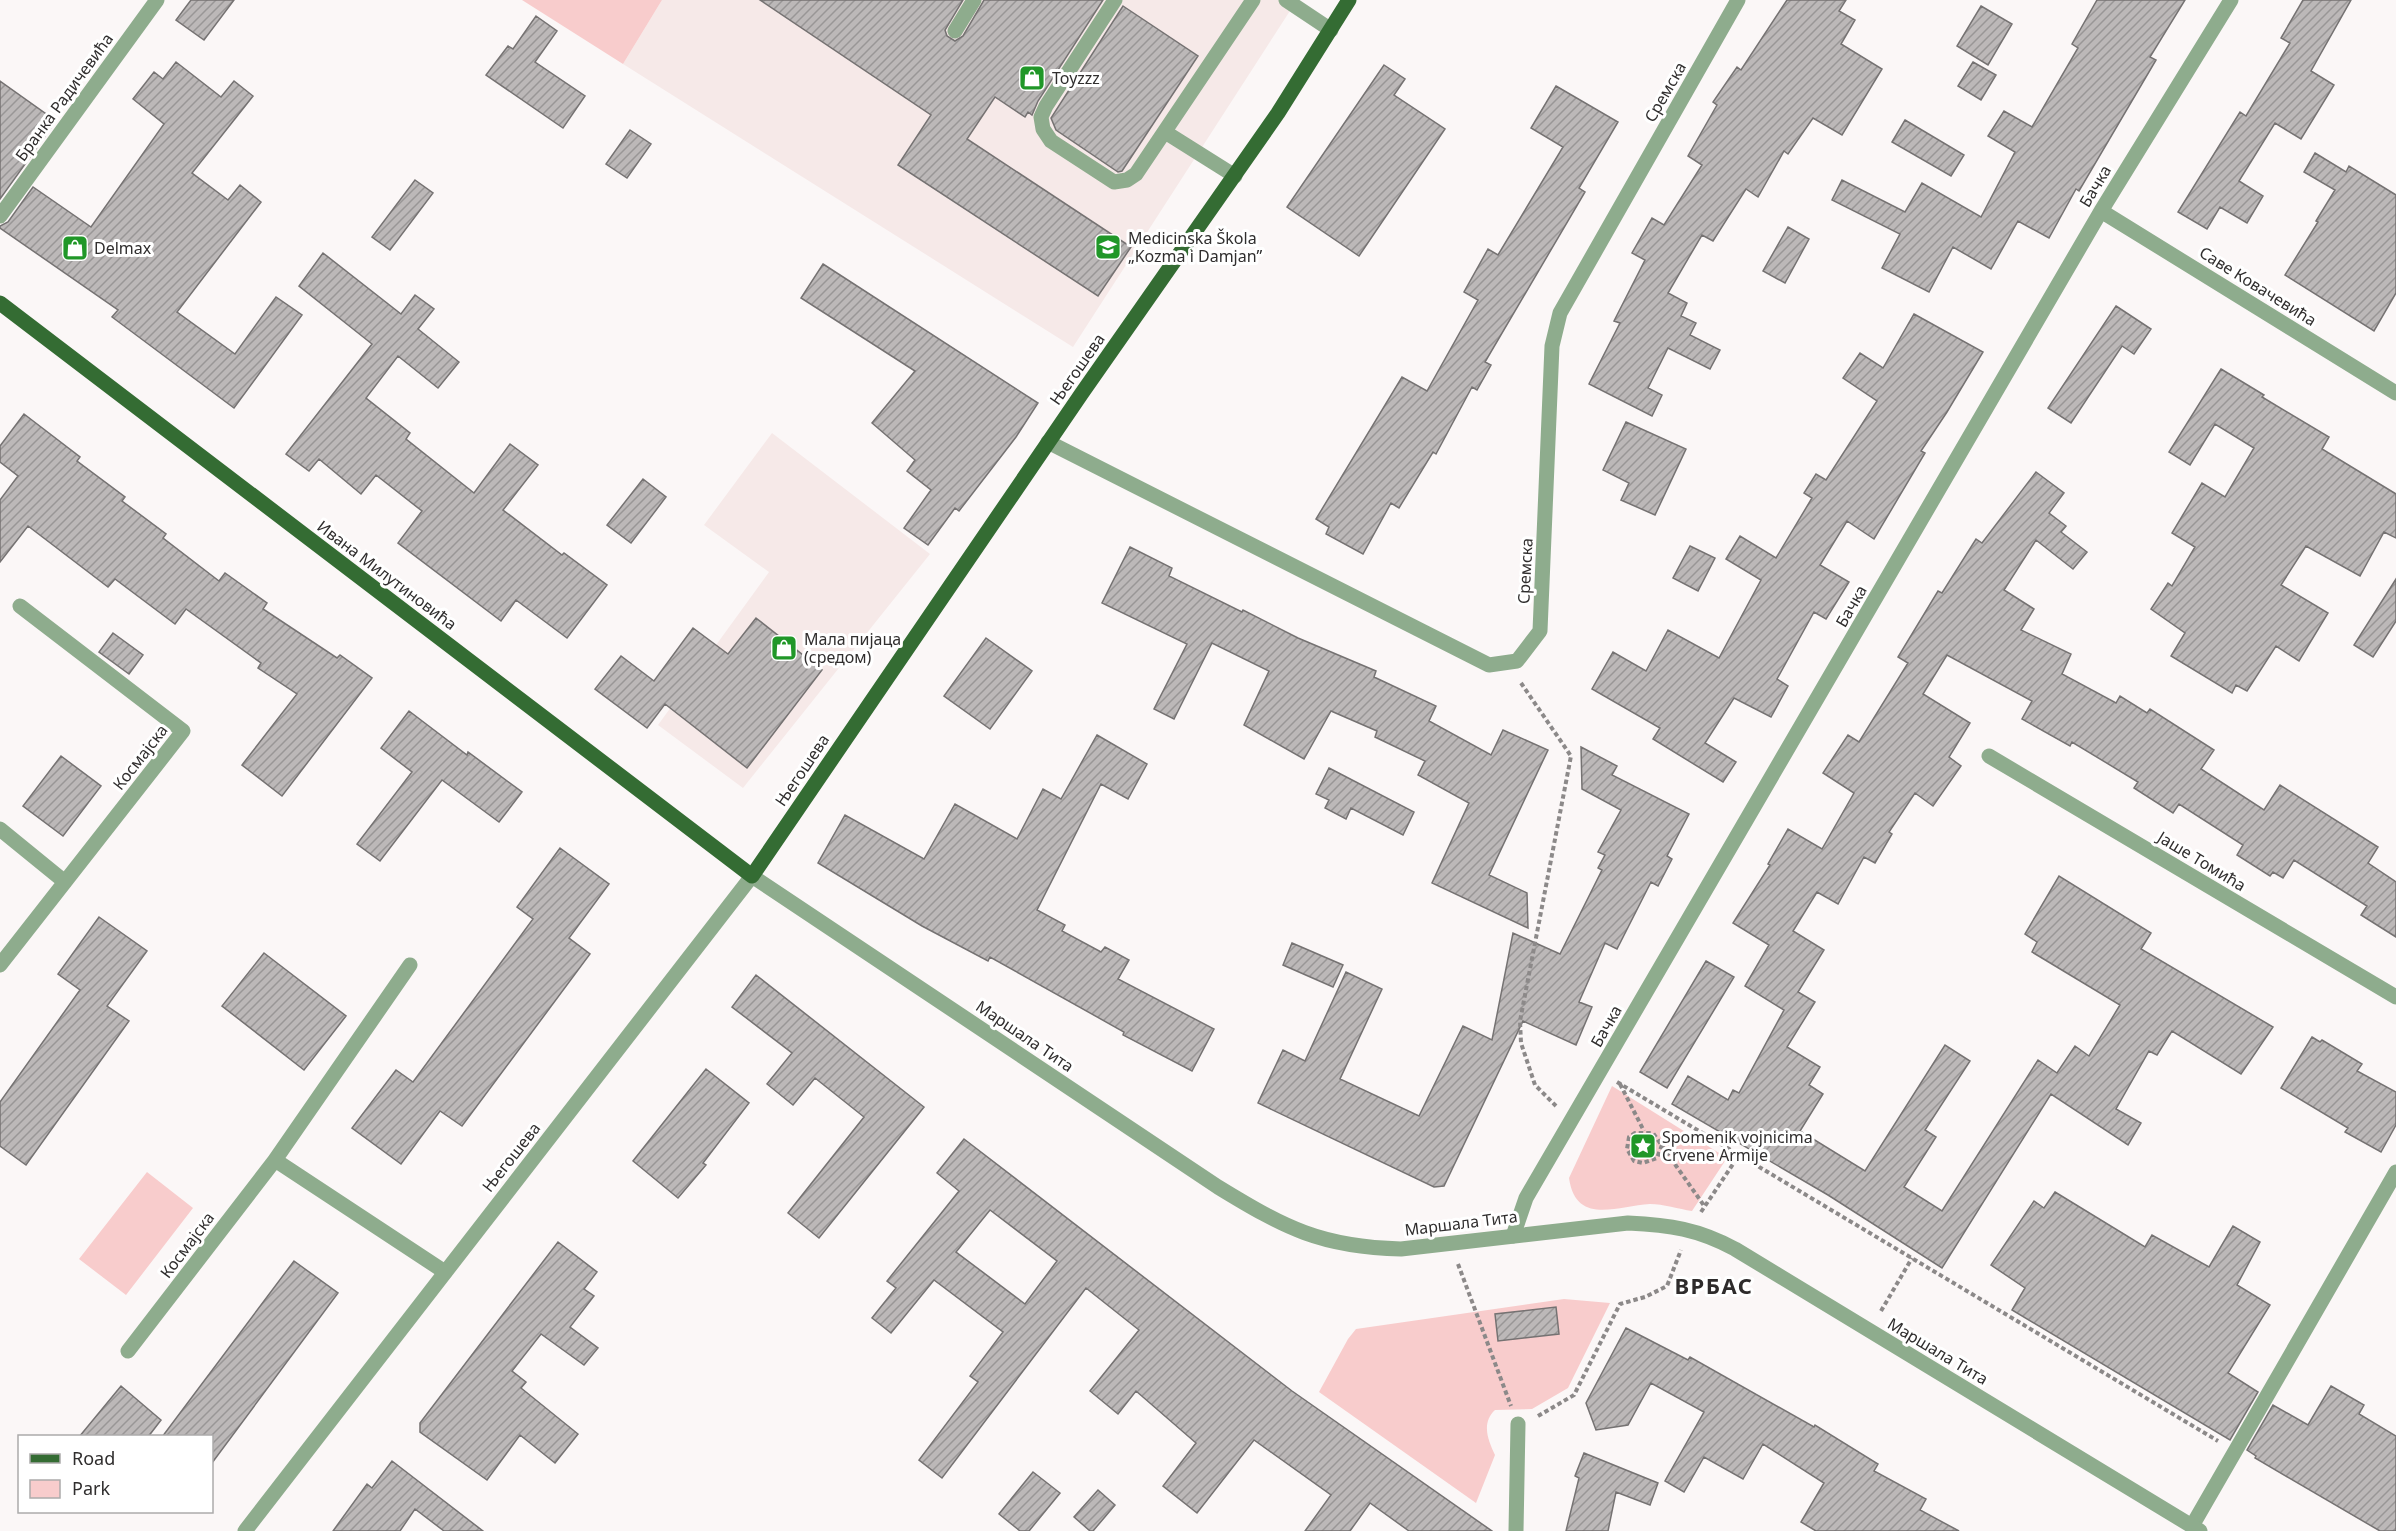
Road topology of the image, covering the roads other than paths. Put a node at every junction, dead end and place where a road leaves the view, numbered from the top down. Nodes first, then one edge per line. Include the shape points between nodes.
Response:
1 (157, 0) edge
2 (974, 0) edge
3 (1115, 0) edge
4 (1253, 0) edge
5 (1286, 0) edge
6 (1349, 0) edge
7 (1738, 0) edge
8 (2231, 0) edge
9 (1331, 30) junction
10 (955, 31) dead end
11 (1165, 132) junction
12 (1234, 176) junction
13 (2101, 211) junction
14 (0, 216) edge
15 (0, 303) edge
16 (2396, 393) edge
17 (1048, 442) junction
18 (20, 606) dead end
19 (1989, 756) dead end
20 (0, 829) edge
21 (752, 876) junction
22 (65, 882) junction
23 (410, 965) dead end
24 (0, 966) edge
25 (2396, 997) edge
26 (274, 1160) junction
27 (2396, 1172) edge
28 (1513, 1236) junction
29 (445, 1272) junction
30 (128, 1351) dead end
31 (1518, 1424) road end
32 (2196, 1529) edge
33 (245, 1531) edge
34 (1516, 1531) edge

1 - 14 street, Бранка Радичевића
2 - 10 street
3 - 11 street via 1046,106 1041,117 1043,129 1051,141 1114,182 1136,174
4 - 11 street
5 - 9 street
6 - 9 main road, Његошева
7 - 17 street, Сремска via 1560,313 1552,346 1540,631 1517,661 1489,665
8 - 13 street, Бачка
9 - 12 main road, Његошева
11 - 12 street
12 - 17 main road, Његошева
13 - 16 street, Саве Ковачевића
13 - 28 street, Бачка via 1526,1198
15 - 21 main road, Ивана Милутиновића
17 - 21 main road, Његошева
18 - 22 street, Космајска via 183,731
19 - 25 street, Јаше Томића
20 - 22 street
21 - 28 street, Маршала Тита via 1271,1219 1314,1237 1368,1248 1401,1249
21 - 29 street, Његошева
22 - 24 street, Космајска
23 - 26 street, Космајска
26 - 29 street
26 - 30 street, Космајска
27 - 32 street via 2235,1451
28 - 32 street, Маршала Тита via 1628,1223 1665,1224 1711,1236
29 - 33 street, Његошева
31 - 34 street

